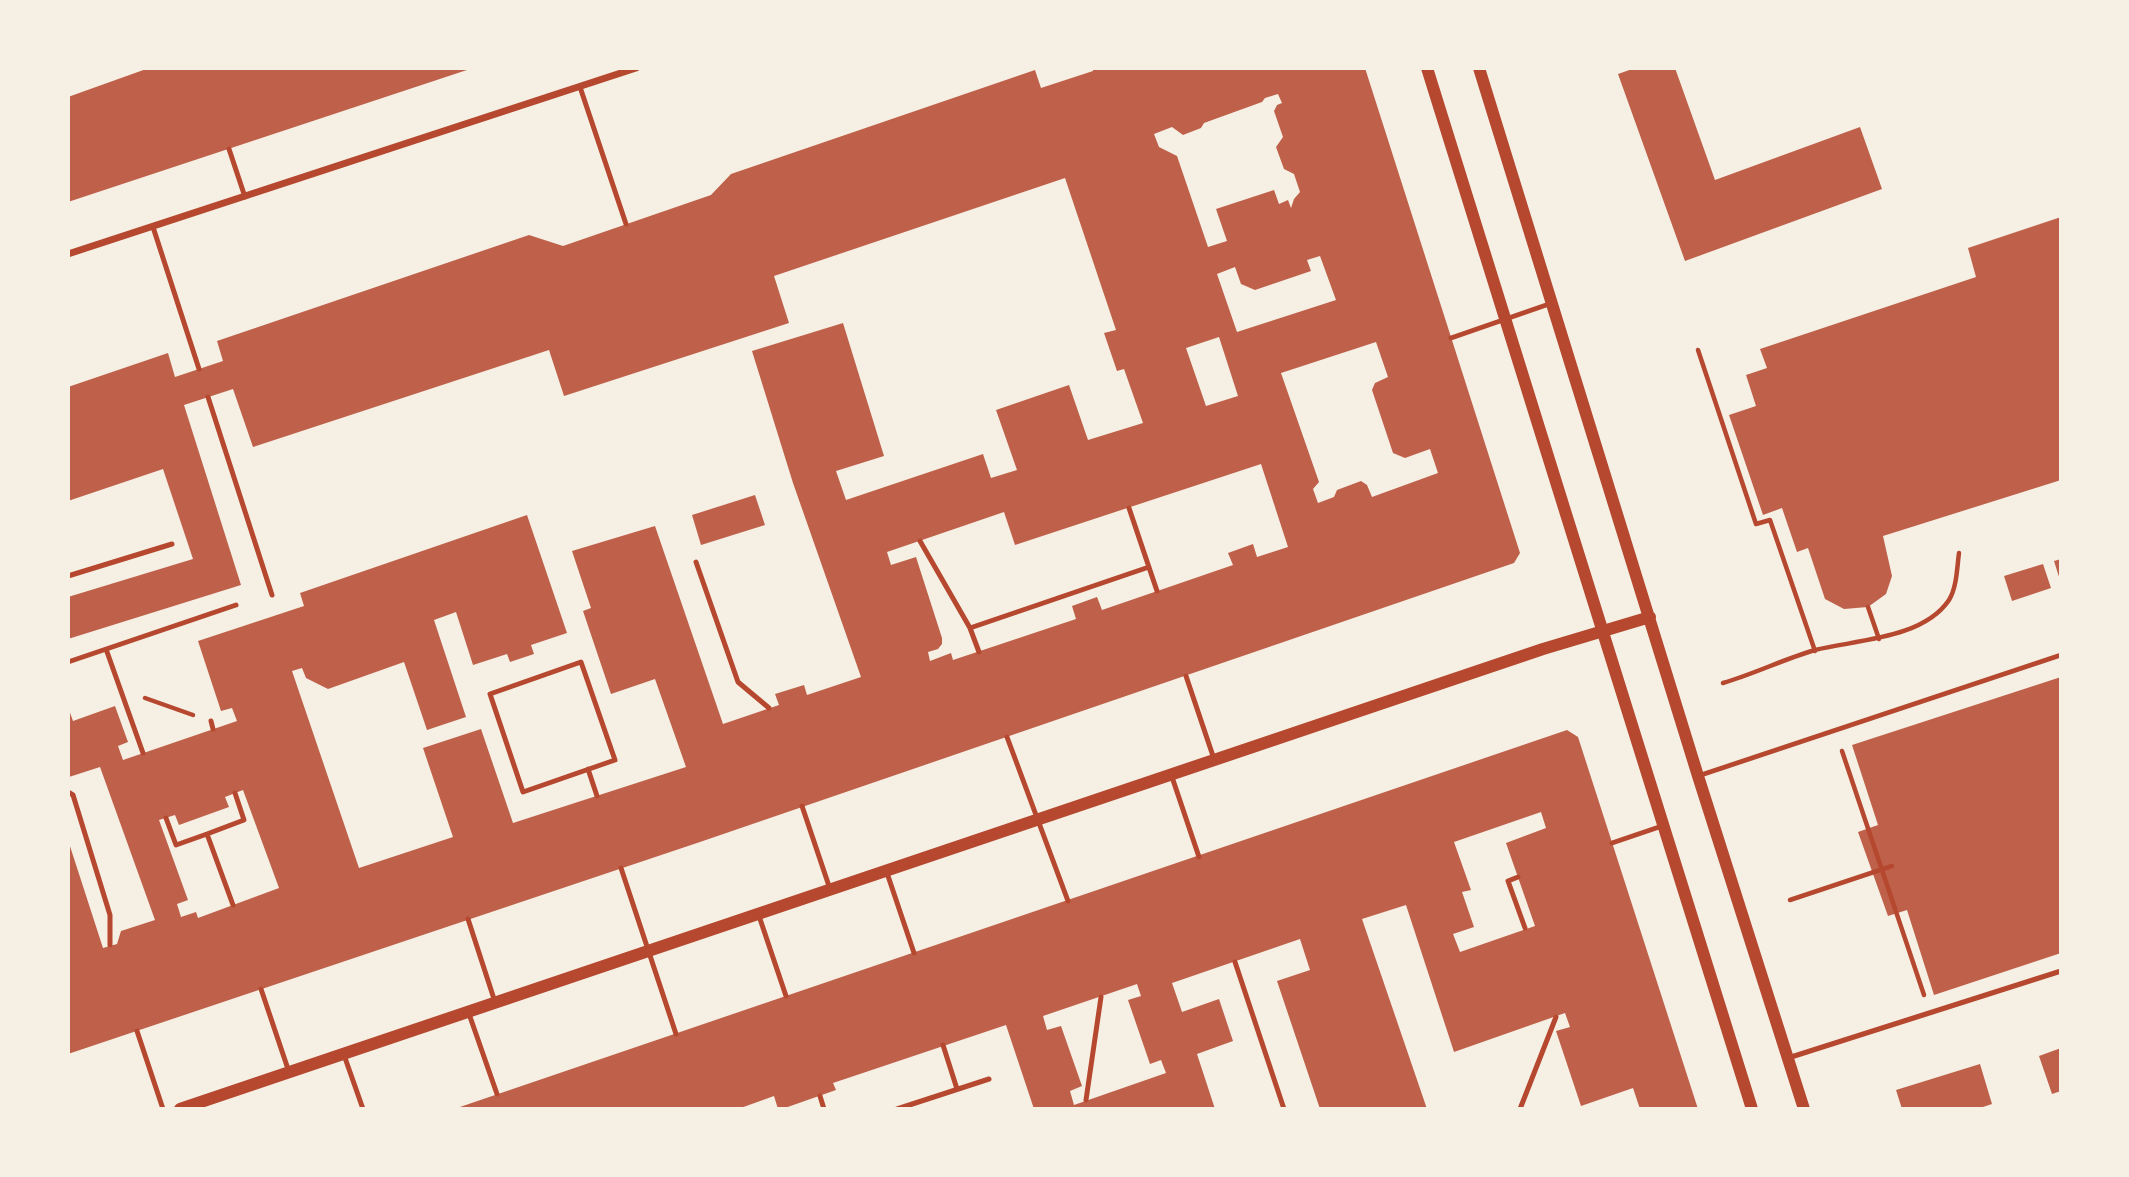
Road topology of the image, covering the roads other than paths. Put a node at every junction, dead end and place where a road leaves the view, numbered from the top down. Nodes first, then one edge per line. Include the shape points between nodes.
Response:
1 (636, 68) edge
2 (1427, 68) edge
3 (1479, 68) edge
4 (580, 87) junction
5 (229, 149) dead end
6 (245, 197) junction
7 (626, 224) dead end
8 (153, 227) junction
9 (68, 254) edge
10 (1552, 303) junction
11 (1506, 319) junction
12 (1451, 338) dead end
13 (199, 369) dead end
14 (208, 397) dead end
15 (1129, 508) dead end
16 (920, 541) dead end
17 (172, 544) dead end
18 (696, 562) dead end
19 (1149, 567) junction
20 (68, 576) edge
21 (1157, 591) dead end
22 (272, 595) dead end
23 (236, 605) dead end
24 (1650, 617) junction
25 (970, 628) junction
26 (1602, 631) junction
27 (106, 649) junction
28 (979, 652) dead end
29 (2061, 655) edge
30 (68, 662) edge
31 (1186, 676) dead end
32 (769, 708) dead end
33 (211, 721) road end
34 (213, 729) dead end
35 (1007, 737) dead end
36 (143, 753) dead end
37 (1214, 760) junction
38 (588, 769) junction
39 (1171, 774) junction
40 (1698, 776) junction
41 (68, 792) edge
42 (235, 793) dead end
43 (597, 796) dead end
44 (802, 806) dead end
45 (166, 818) dead end
46 (1038, 819) junction
47 (1662, 826) junction
48 (207, 834) junction
49 (1612, 843) dead end
50 (1199, 857) dead end
51 (621, 868) dead end
52 (886, 870) junction
53 (1518, 877) dead end
54 (830, 889) junction
55 (1068, 901) dead end
56 (233, 905) dead end
57 (758, 914) junction
58 (468, 919) dead end
59 (1525, 928) dead end
60 (110, 945) dead end
61 (648, 951) junction
62 (914, 953) dead end
63 (1235, 962) dead end
64 (2061, 971) edge
65 (261, 989) dead end
66 (786, 996) dead end
67 (1101, 997) dead end
68 (495, 1002) junction
69 (468, 1012) junction
70 (1556, 1017) dead end
71 (136, 1031) dead end
72 (676, 1034) dead end
73 (943, 1045) dead end
74 (344, 1054) junction
75 (1788, 1058) junction
76 (289, 1072) junction
77 (989, 1079) dead end
78 (957, 1089) junction
79 (497, 1094) dead end
80 (820, 1096) dead end
81 (1086, 1100) dead end
82 (163, 1109) edge
83 (180, 1109) edge
84 (363, 1109) edge
85 (824, 1109) edge
86 (897, 1109) edge
87 (1284, 1109) edge
88 (1520, 1109) edge
89 (1752, 1109) edge
90 (1804, 1109) edge

1 - 4 street
2 - 11 street
3 - 10 street
4 - 6 street
4 - 7 lane
5 - 6 lane
6 - 8 street
8 - 9 street
8 - 13 lane
10 - 11 lane
10 - 24 street
11 - 12 lane
11 - 26 street
14 - 22 lane
15 - 19 lane
16 - 25 lane
17 - 20 lane
18 - 32 lane via 738,682
19 - 21 lane
19 - 25 lane
23 - 27 lane
24 - 26 street
24 - 40 street
25 - 28 lane
26 - 37 street
26 - 47 street
27 - 30 lane
27 - 36 lane
29 - 40 lane
31 - 37 lane
33 - 34 lane
35 - 46 lane
37 - 39 street
38 - 38 lane via 523,792 489,694 581,662 615,760
38 - 43 lane
39 - 46 street
39 - 50 lane
40 - 75 street
41 - 60 lane via 73,795 110,915
42 - 48 lane via 244,820
44 - 54 lane
45 - 48 lane via 176,845
46 - 52 street
46 - 55 lane
47 - 49 lane
47 - 89 street
48 - 56 lane
51 - 61 lane
52 - 54 street
52 - 62 lane
53 - 59 lane via 1508,881
54 - 57 street
57 - 61 street
57 - 66 lane
58 - 68 lane
61 - 68 street
61 - 72 lane
63 - 87 lane
64 - 75 lane
65 - 76 lane
67 - 81 lane
68 - 69 street
69 - 74 street
69 - 79 lane
70 - 88 lane
71 - 82 lane
73 - 78 lane
74 - 76 street
74 - 84 lane
75 - 90 street
76 - 83 street
77 - 78 lane
78 - 86 lane
80 - 85 lane

